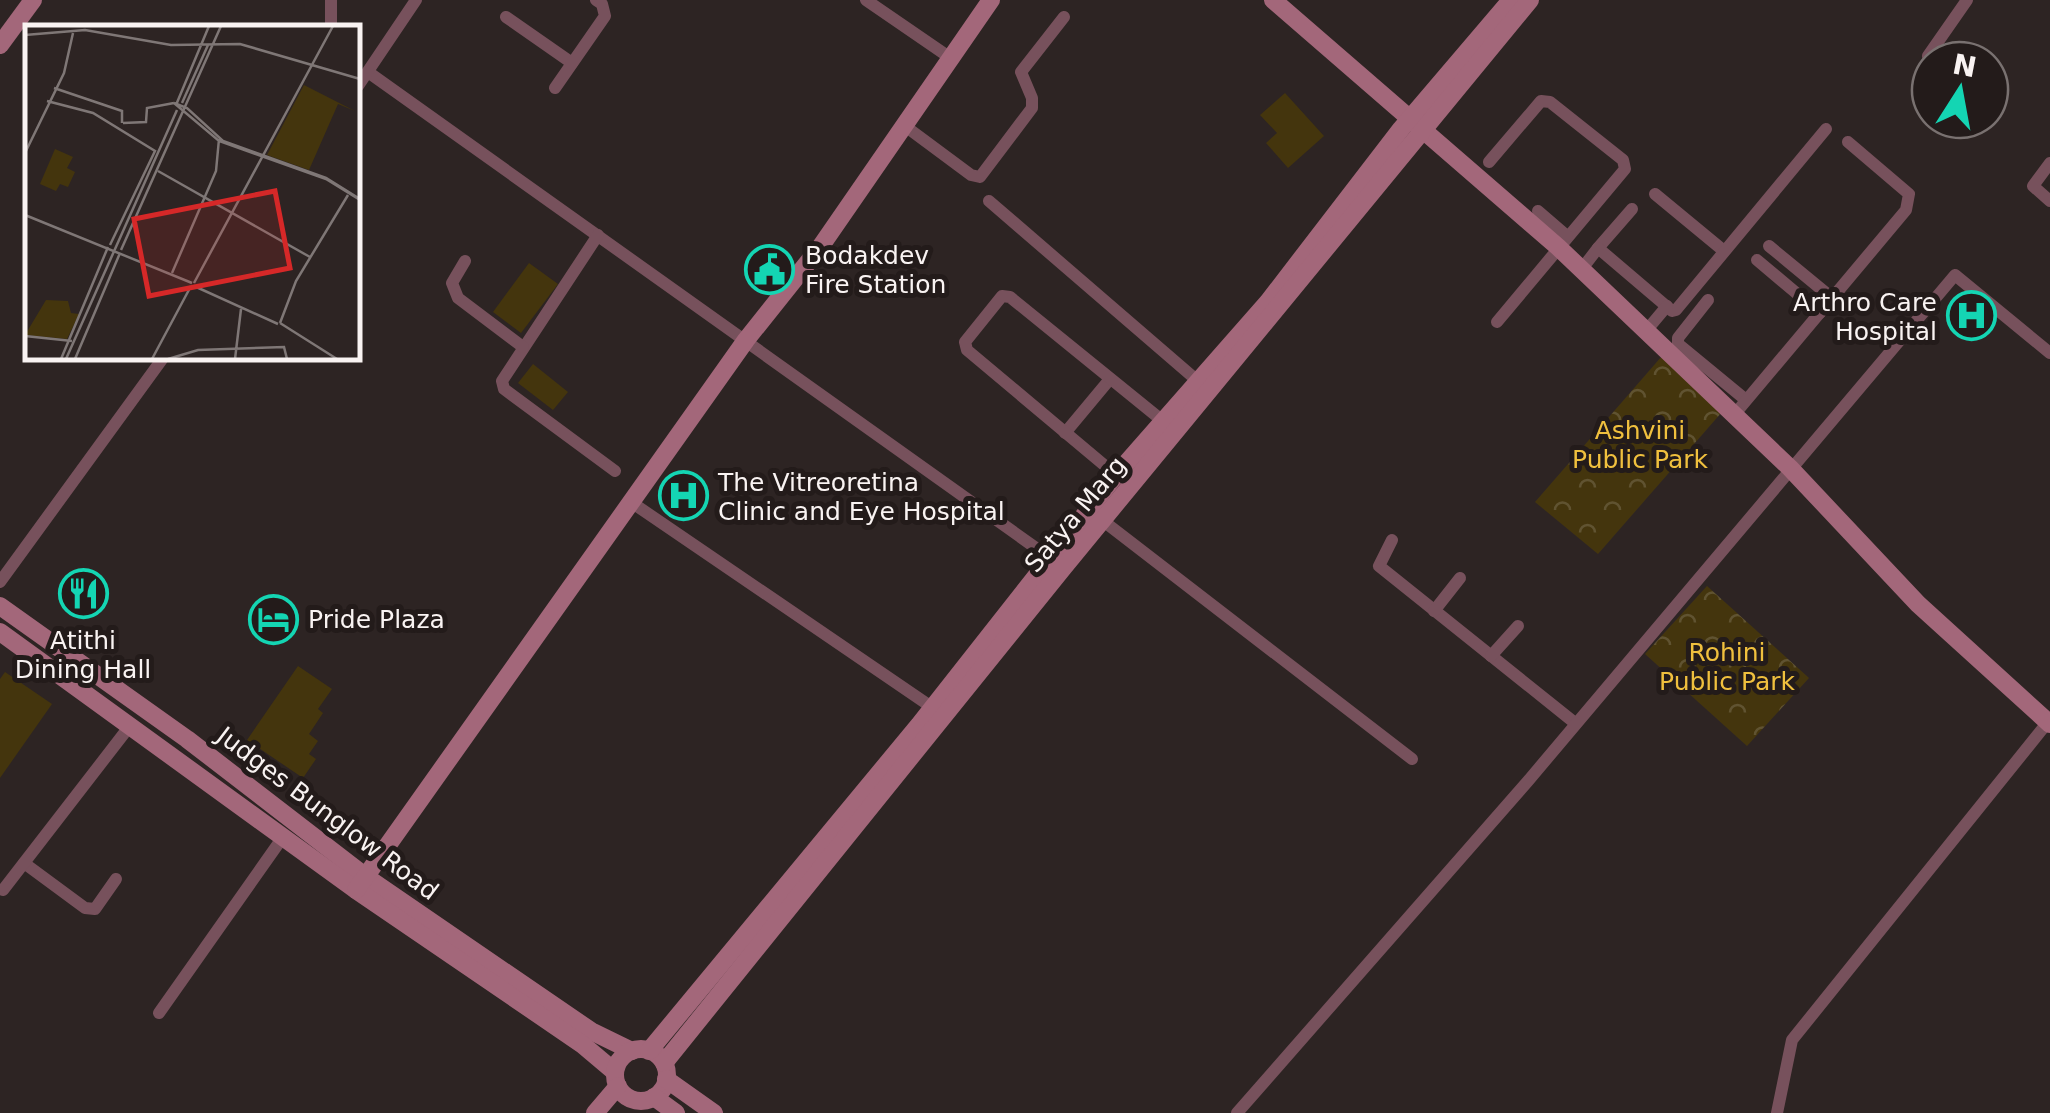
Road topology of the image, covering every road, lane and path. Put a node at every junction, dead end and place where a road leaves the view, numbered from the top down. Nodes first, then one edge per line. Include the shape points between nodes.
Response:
1 (32, 0) edge
2 (332, 0) edge
3 (416, 0) edge
4 (596, 0) edge
5 (866, 0) edge
6 (991, 0) edge
7 (1273, 0) edge
8 (1510, 0) edge
9 (1530, 0) edge
10 (1967, 0) edge
11 (506, 17) dead end
12 (1064, 17) dead end
13 (330, 25) edge
14 (1939, 40) edge
15 (0, 44) edge
16 (949, 57) junction
17 (572, 63) junction
18 (368, 72) junction
19 (360, 83) edge
20 (556, 88) dead end
21 (1418, 124) junction
22 (905, 126) junction
23 (1826, 130) dead end
24 (1848, 142) dead end
25 (1490, 162) dead end
26 (2050, 164) edge
27 (1655, 194) dead end
28 (989, 201) dead end
29 (2050, 201) edge
30 (1632, 210) dead end
31 (1538, 211) dead end
32 (598, 236) junction
33 (1562, 241) junction
34 (1769, 246) dead end
35 (1598, 248) junction
36 (1724, 251) junction
37 (1757, 260) dead end
38 (465, 261) dead end
39 (1581, 270) junction
40 (1832, 298) junction
41 (1708, 300) dead end
42 (1666, 306) junction
43 (1820, 313) junction
44 (1497, 322) dead end
45 (1646, 331) junction
46 (746, 340) junction
47 (523, 346) junction
48 (2050, 353) edge
49 (162, 360) edge
50 (1690, 364) junction
51 (1110, 378) junction
52 (1200, 383) junction
53 (1740, 408) junction
54 (1164, 422) junction
55 (1065, 433) junction
56 (1790, 468) junction
57 (615, 471) dead end
58 (1116, 474) junction
59 (632, 502) junction
60 (1102, 520) junction
61 (1392, 540) dead end
62 (1056, 563) junction
63 (1460, 578) dead end
64 (0, 582) edge
65 (0, 606) edge
66 (1434, 611) junction
67 (17, 618) junction
68 (1518, 626) dead end
69 (2, 637) edge
70 (1491, 656) junction
71 (932, 708) junction
72 (1574, 723) junction
73 (2049, 723) edge
74 (130, 726) junction
75 (1412, 758) dead end
76 (283, 837) junction
77 (834, 839) junction
78 (24, 863) junction
79 (116, 879) dead end
80 (361, 883) junction
81 (4, 890) dead end
82 (159, 1013) dead end
83 (652, 1061) junction
84 (616, 1079) junction
85 (654, 1097) junction
86 (627, 1106) edge
87 (595, 1113) edge
88 (676, 1113) edge
89 (714, 1113) edge
90 (1236, 1113) edge
91 (1777, 1113) edge

1 - 15 main road
2 - 13 street
3 - 18 street
4 - 17 street via 605,16
5 - 16 street
6 - 16 main road
7 - 21 main road
8 - 21 main road, Satya Marg
9 - 21 main road, Satya Marg
10 - 14 street
11 - 17 street
12 - 22 street via 1021,72 1032,108 980,177
16 - 22 main road
17 - 20 street
18 - 19 street
18 - 32 street
21 - 33 main road
21 - 52 main road, Satya Marg
21 - 60 main road, Satya Marg
22 - 46 main road
23 - 36 street
24 - 40 street via 1909,194 1906,210
25 - 33 street via 1541,101 1622,160 1625,169
26 - 29 street via 2033,184
27 - 36 street
28 - 52 street
30 - 35 street
31 - 33 street
32 - 46 street
32 - 47 street
33 - 39 main road
33 - 44 street
34 - 40 street
35 - 39 street
35 - 42 street
36 - 42 street via 1676,310
37 - 43 street
38 - 47 street via 452,283 458,298
39 - 45 main road
40 - 43 street
41 - 50 street via 1678,338
42 - 45 street
43 - 53 street
45 - 50 main road
46 - 59 main road
46 - 62 street
47 - 57 street via 505,374 504,389
48 - 56 street via 1955,275
49 - 64 street
50 - 53 main road
51 - 54 street
51 - 55 street
51 - 55 street via 1002,296 965,342 967,350
52 - 54 main road, Satya Marg
53 - 56 main road
54 - 58 main road, Satya Marg
55 - 58 street
56 - 72 street
56 - 73 main road via 1918,604
58 - 62 main road, Satya Marg
59 - 71 street
59 - 80 main road
60 - 62 main road, Satya Marg
60 - 75 street
61 - 66 street via 1379,566
62 - 71 main road, Satya Marg
62 - 77 main road, Satya Marg
63 - 66 street
65 - 67 main road, Judges Bunglow Road
66 - 70 street
67 - 69 street
67 - 80 main road, Judges Bunglow Road via 187,738
68 - 70 street
69 - 74 main road, Judges Bunglow Road
70 - 72 street
71 - 77 main road, Satya Marg
72 - 90 street
73 - 91 street via 1792,1040
74 - 76 main road, Judges Bunglow Road
74 - 78 street
76 - 80 main road, Judges Bunglow Road
76 - 82 street
77 - 83 main road, Satya Marg
78 - 79 street via 86,908 96,909
78 - 81 street
80 - 83 main road, Judges Bunglow Road via 592,1031
80 - 84 main road, Judges Bunglow Road via 583,1045
83 - 84 main road via 621,1059
83 - 85 main road
83 - 89 main road, Judges Bunglow Road
84 - 86 main road, Judges Bunglow Road
84 - 87 main road
85 - 86 main road
85 - 88 main road

